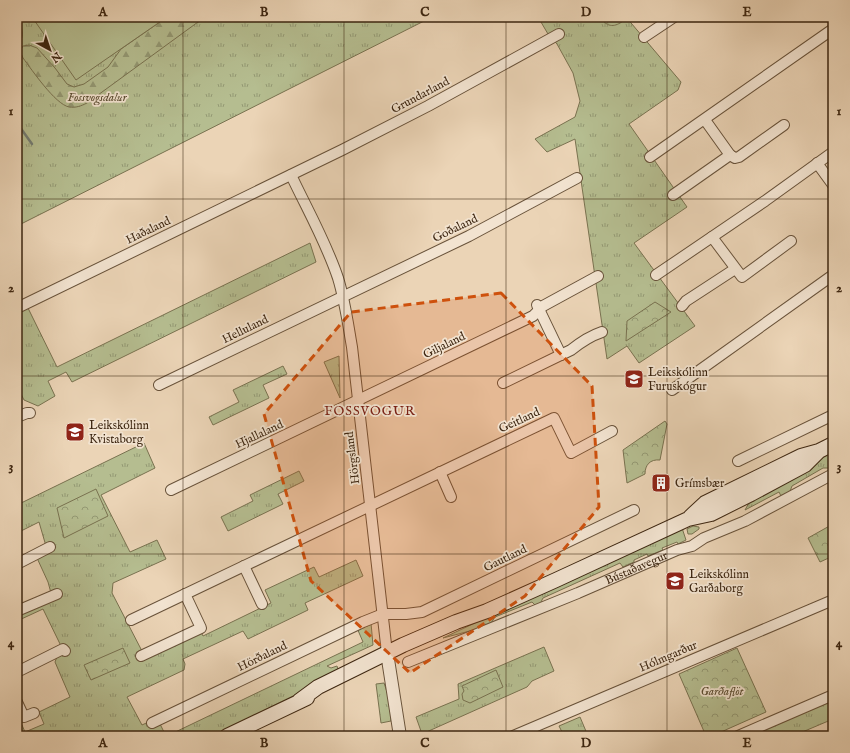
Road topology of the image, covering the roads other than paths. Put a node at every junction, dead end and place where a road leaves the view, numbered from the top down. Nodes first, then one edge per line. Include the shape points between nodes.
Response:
1 (674, 17) edge
2 (833, 29) edge
3 (559, 34) dead end
4 (644, 37) dead end
5 (705, 120) junction
6 (784, 125) dead end
7 (833, 152) edge
8 (730, 155) junction
9 (650, 157) dead end
10 (817, 163) junction
11 (290, 175) junction
12 (577, 178) dead end
13 (833, 185) edge
14 (673, 195) dead end
15 (712, 237) junction
16 (791, 241) dead end
17 (735, 269) junction
18 (656, 275) dead end
19 (833, 275) edge
20 (598, 276) dead end
21 (343, 297) junction
22 (682, 306) dead end
23 (538, 307) junction
24 (17, 308) edge
25 (602, 332) dead end
26 (561, 355) junction
27 (503, 383) dead end
28 (159, 385) dead end
29 (672, 390) dead end
30 (358, 401) junction
31 (30, 413) dead end
32 (833, 415) edge
33 (17, 418) edge
34 (612, 431) dead end
35 (833, 444) edge
36 (738, 461) dead end
37 (440, 472) junction
38 (833, 474) edge
39 (171, 490) dead end
40 (451, 497) dead end
41 (370, 505) junction
42 (634, 510) dead end
43 (50, 547) dead end
44 (17, 564) edge
45 (244, 566) junction
46 (57, 594) dead end
47 (185, 594) junction
48 (833, 600) edge
49 (262, 604) dead end
50 (17, 611) edge
51 (382, 614) junction
52 (131, 620) dead end
53 (432, 642) junction
54 (65, 651) dead end
55 (141, 656) dead end
56 (388, 658) junction
57 (408, 662) dead end
58 (17, 672) edge
59 (833, 695) edge
60 (17, 702) edge
61 (34, 712) dead end
62 (152, 723) dead end
63 (227, 736) edge
64 (400, 736) edge
65 (513, 736) edge
66 (738, 736) edge

1 - 4 street
2 - 5 street
3 - 11 street, Grundarland via 428,106
5 - 8 street
5 - 9 street
6 - 8 street via 739,158
7 - 10 street
8 - 14 street
10 - 13 street
10 - 15 street
11 - 21 street, Hörgsland via 323,240
11 - 24 street, Haðaland
12 - 21 street, Goðaland via 469,236
15 - 17 street
15 - 18 street
16 - 17 street via 742,278
17 - 22 street
19 - 29 street
20 - 23 street, Giljaland
21 - 28 street, Helluland
21 - 30 street, Hörgsland
23 - 26 street
23 - 30 street, Giljaland via 533,316
25 - 26 street
26 - 27 street
30 - 39 street, Hjallaland
30 - 41 street, Hörgsland
31 - 33 street
32 - 36 street
34 - 37 street, Geitland via 571,453 554,418
35 - 53 main road, Bústaðavegur via 819,451 805,465 711,514 688,519 487,611 456,622
37 - 40 street
37 - 41 street, Geitland
38 - 53 street, Bústaðavegur via 692,546 677,550 578,593
41 - 45 street, Geitland
41 - 51 street, Hörgsland
42 - 51 street, Gautland via 422,612
43 - 44 street
45 - 47 street, Geitland
45 - 49 street
46 - 50 street
47 - 52 street, Geitland
47 - 55 street via 201,628
48 - 65 street, Hólmgarður
51 - 56 street, Hörgsland
51 - 62 street, Hörðaland
53 - 56 main road, Bústaðavegur
53 - 57 street, Bústaðavegur
54 - 58 street via 60,650
56 - 63 main road, Bústaðavegur via 318,687 299,701
56 - 64 street
59 - 66 street
60 - 61 street via 24,717

